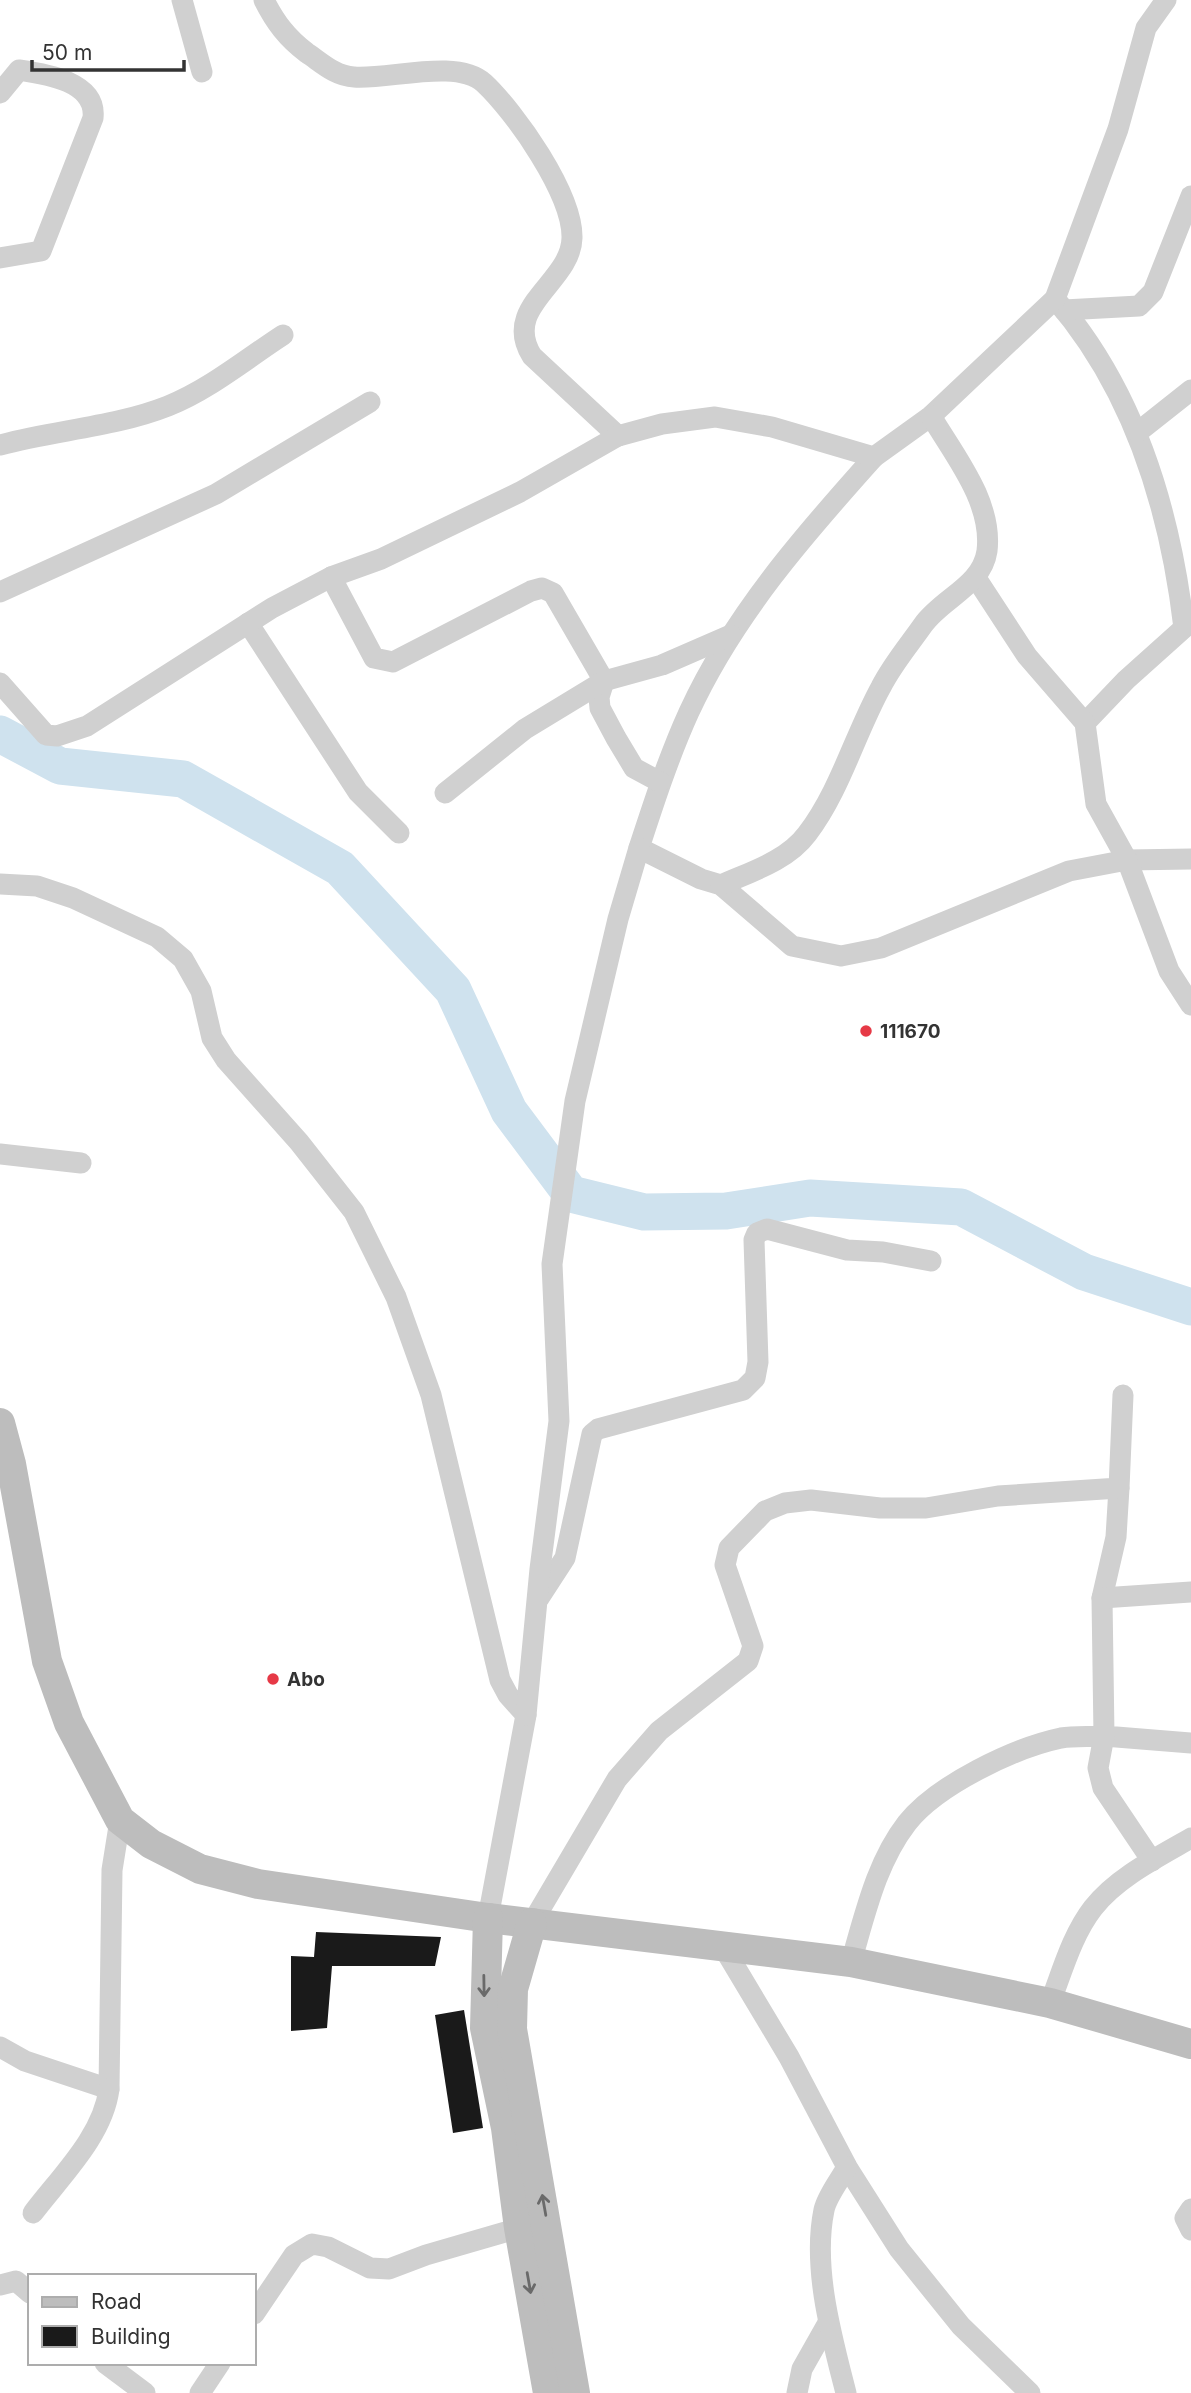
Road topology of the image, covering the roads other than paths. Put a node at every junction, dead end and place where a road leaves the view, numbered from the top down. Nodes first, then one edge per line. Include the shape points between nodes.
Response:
1 (182, 0) edge
2 (264, 0) edge
3 (1166, 0) edge
4 (202, 72) dead end
5 (0, 93) edge
6 (1191, 196) edge
7 (0, 258) edge
8 (1060, 304) junction
9 (283, 335) dead end
10 (1191, 390) edge
11 (370, 402) dead end
12 (930, 416) junction
13 (1138, 432) junction
14 (618, 436) junction
15 (0, 445) edge
16 (874, 457) junction
17 (331, 576) junction
18 (976, 578) junction
19 (0, 592) edge
20 (248, 623) junction
21 (1187, 631) edge
22 (731, 635) junction
23 (604, 681) junction
24 (0, 683) edge
25 (1084, 723) junction
26 (660, 782) junction
27 (446, 793) dead end
28 (399, 833) dead end
29 (639, 848) junction
30 (1191, 859) edge
31 (1127, 860) junction
32 (0, 884) edge
33 (721, 885) junction
34 (1191, 1005) edge
35 (0, 1154) edge
36 (81, 1163) dead end
37 (931, 1261) dead end
38 (1123, 1395) dead end
39 (0, 1423) edge
40 (1119, 1488) junction
41 (1191, 1592) edge
42 (1102, 1598) junction
43 (536, 1603) junction
44 (526, 1715) junction
45 (1104, 1736) junction
46 (1191, 1743) edge
47 (120, 1820) junction
48 (1191, 1838) edge
49 (1152, 1861) junction
50 (488, 1918) junction
51 (532, 1923) junction
52 (722, 1945) junction
53 (851, 1962) junction
54 (1050, 2003) junction
55 (1191, 2044) edge
56 (0, 2047) edge
57 (109, 2089) junction
58 (847, 2167) junction
59 (1191, 2209) edge
60 (33, 2213) dead end
61 (519, 2228) junction
62 (1191, 2231) edge
63 (0, 2285) edge
64 (28, 2291) edge
65 (256, 2311) edge
66 (828, 2323) junction
67 (108, 2365) edge
68 (219, 2365) edge
69 (145, 2393) edge
70 (200, 2393) edge
71 (548, 2393) edge
72 (575, 2393) edge
73 (797, 2393) edge
74 (846, 2393) edge
75 (1030, 2393) edge

1 - 4 street
2 - 14 street via 281,30 333,72 353,77 460,72 482,80 512,115 545,159 572,238 567,257 527,314 523,342 531,356
3 - 8 street via 1146,28
5 - 7 street via 19,70 50,75 87,93 94,104 93,118 41,251
6 - 8 street via 1153,292 1139,306
8 - 12 street
8 - 13 street via 1094,353
9 - 15 street via 193,395 167,407
10 - 13 street
11 - 19 street via 216,494
12 - 16 street
12 - 18 street via 987,520 986,552
13 - 21 street via 1154,475
14 - 16 street via 715,417 772,427
14 - 17 street via 520,492 381,559
16 - 22 street via 779,567
17 - 20 street
17 - 23 street via 374,658 382,662 393,662 542,588 553,593
18 - 25 street via 1027,656
18 - 33 street via 930,615 881,685 806,836 779,859
20 - 24 street via 87,726 57,736 38,728
20 - 28 street via 358,792
21 - 25 street via 1126,680
22 - 23 street via 662,665
22 - 26 street via 690,710
23 - 26 street via 600,708 616,738 634,768
23 - 27 street via 526,729
25 - 31 street via 1096,804
26 - 29 street
29 - 33 street
29 - 43 street via 575,1101 552,1264 559,1421
30 - 31 street
31 - 33 street via 1069,871 881,948 841,956 792,946
31 - 34 street via 1170,971
32 - 44 street via 37,886 74,898 157,937 183,959 201,992 212,1038 226,1060 354,1212 396,1297 431,1395 500,1680
35 - 36 street
37 - 43 street via 847,1250 767,1228 757,1233 755,1378 743,1390 592,1434 565,1558
38 - 40 street
39 - 47 main road via 47,1661 69,1723
40 - 42 street via 1116,1537
40 - 51 street via 998,1496 926,1508 811,1500 765,1511 729,1548 725,1565 753,1646 748,1661 659,1731 617,1779
41 - 42 street
42 - 45 street
43 - 44 street
44 - 50 street
45 - 46 street
45 - 49 street via 1098,1768 1103,1788
45 - 53 street via 1035,1745 963,1778 908,1822 881,1871
47 - 50 main road via 151,1844 200,1869 258,1884
47 - 57 street via 112,1870
48 - 49 street
49 - 54 street via 1094,1907 1080,1928
50 - 51 main road
50 -> 61 main road via 485,2028 506,2128
51 - 52 main road
72 -> 51 main road via 512,2029 513,1989
52 - 53 main road
52 - 58 street
53 - 54 main road
54 - 55 main road
56 - 57 street via 25,2061
57 - 60 street via 107,2110
58 - 66 street via 824,2208 821,2241
58 - 75 street via 899,2249 961,2326
59 - 62 street via 1185,2218
61 - 65 street via 389,2269 370,2268 312,2244 294,2255
61 -> 71 main road
63 - 64 street via 16,2281
66 - 73 street via 802,2368
66 - 74 street
67 - 69 street
68 - 70 street

